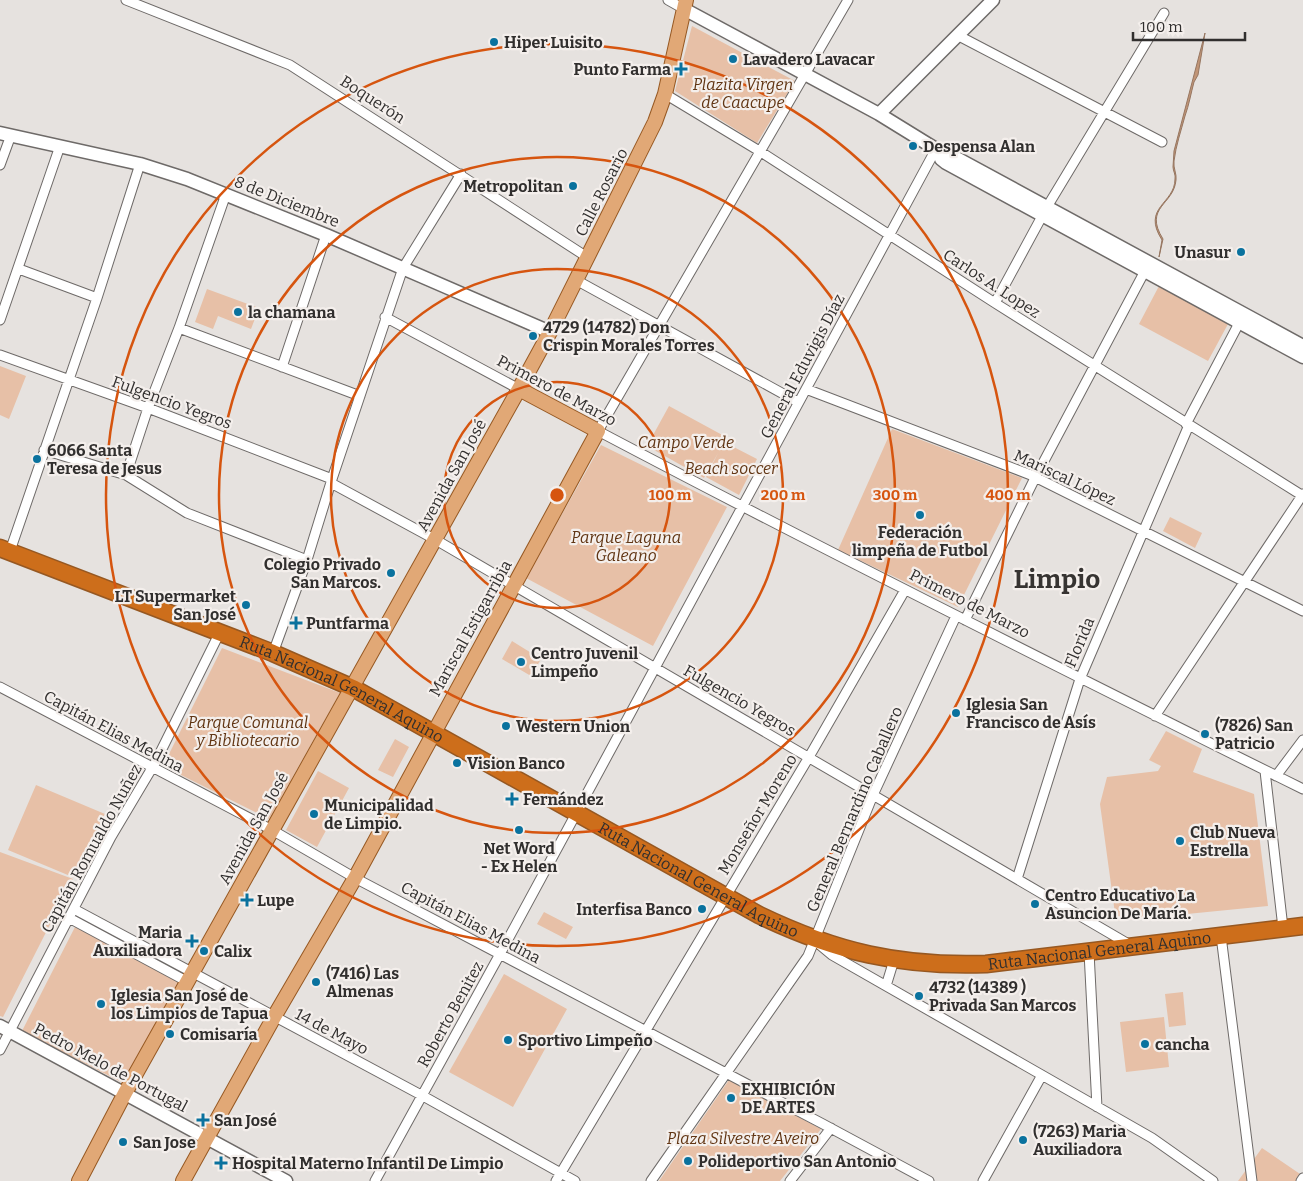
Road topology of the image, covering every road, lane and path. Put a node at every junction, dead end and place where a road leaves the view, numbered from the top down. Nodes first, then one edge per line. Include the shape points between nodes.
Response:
1 (126, 0) edge
2 (668, 0) edge
3 (848, 0) edge
4 (993, 0) edge
5 (149, 4) edge
6 (685, 5) edge
7 (1164, 12) dead end
8 (958, 36) junction
9 (804, 75) junction
10 (665, 94) junction
11 (1104, 112) junction
12 (878, 114) junction
13 (6, 134) edge
14 (1162, 142) dead end
15 (60, 146) junction
16 (937, 150) junction
17 (761, 152) junction
18 (140, 164) junction
19 (0, 165) edge
20 (461, 174) junction
21 (226, 194) junction
22 (1045, 211) junction
23 (326, 235) junction
24 (889, 235) junction
25 (587, 257) junction
26 (1148, 267) junction
27 (19, 268) junction
28 (403, 268) junction
29 (576, 280) junction
30 (97, 298) junction
31 (995, 303) junction
32 (385, 317) junction
33 (0, 320) edge
34 (1241, 320) junction
35 (659, 326) junction
36 (179, 328) junction
37 (550, 332) junction
38 (1303, 346) edge
39 (0, 356) edge
40 (1303, 357) edge
41 (282, 367) junction
42 (1095, 367) junction
43 (68, 380) junction
44 (519, 389) junction
45 (806, 389) junction
46 (360, 396) junction
47 (798, 402) junction
48 (148, 408) junction
49 (1188, 424) junction
50 (598, 431) junction
51 (44, 450) junction
52 (126, 475) junction
53 (1035, 478) junction
54 (332, 481) junction
55 (1303, 495) edge
56 (742, 507) junction
57 (1142, 531) junction
58 (436, 540) junction
59 (5, 550) edge
60 (307, 560) junction
61 (1245, 582) junction
62 (513, 586) junction
63 (905, 590) junction
64 (1303, 611) edge
65 (956, 616) junction
66 (965, 620) junction
67 (220, 632) junction
68 (273, 653) junction
69 (655, 668) junction
70 (1080, 679) junction
71 (0, 687) edge
72 (353, 688) junction
73 (1155, 716) junction
74 (433, 732) junction
75 (1303, 740) edge
76 (808, 757) junction
77 (152, 768) junction
78 (1265, 771) junction
79 (1276, 776) junction
80 (1303, 789) edge
81 (874, 795) junction
82 (578, 810) junction
83 (272, 830) junction
84 (355, 878) junction
85 (1017, 879) junction
86 (725, 896) junction
87 (74, 909) junction
88 (69, 918) junction
89 (1303, 926) edge
90 (1283, 928) junction
91 (1221, 936) junction
92 (814, 940) junction
93 (1133, 946) junction
94 (1089, 952) junction
95 (500, 954) junction
96 (894, 960) junction
97 (191, 977) junction
98 (886, 986) junction
99 (274, 1017) junction
100 (5, 1028) edge
101 (647, 1031) junction
102 (0, 1050) edge
103 (727, 1073) junction
104 (1042, 1075) junction
105 (125, 1093) junction
106 (423, 1096) junction
107 (1097, 1107) junction
108 (831, 1128) junction
109 (208, 1138) junction
110 (559, 1177) edge
111 (79, 1181) edge
112 (183, 1181) edge
113 (286, 1181) edge
114 (375, 1181) edge
115 (575, 1181) edge
116 (651, 1181) edge
117 (790, 1181) edge
118 (929, 1181) edge
119 (983, 1181) edge
120 (1213, 1181) edge
121 (1252, 1181) edge

1 - 5 street, Boquerón
2 - 6 street
3 - 9 street
4 - 8 street
5 - 20 street, Boquerón via 290,64
6 - 9 street
6 - 10 main road, Calle Rosario
7 - 11 street
8 - 11 street
8 - 12 street
9 - 12 street
9 - 17 street
10 - 17 street, Carlos A. Lopez
10 - 25 main road, Calle Rosario via 648,140
11 - 14 street
11 - 22 street
12 - 16 street
13 - 15 street, 8 de Diciembre
13 - 19 street
15 - 18 street, 8 de Diciembre
15 - 27 street
16 - 22 street via 951,155
16 - 24 street, General Eduvigis Díaz
17 - 24 street, Carlos A. Lopez
17 - 35 street
18 - 21 street, 8 de Diciembre
18 - 30 street
20 - 25 street, Boquerón
20 - 28 street
21 - 23 street, 8 de Diciembre
21 - 36 street
22 - 26 street
22 - 31 street
23 - 28 street, 8 de Diciembre
23 - 41 street
24 - 31 street, Carlos A. Lopez
24 - 45 street, General Eduvigis Díaz
25 - 29 main road, Calle Rosario
26 - 34 street
26 - 42 street
27 - 30 street
27 - 33 street
28 - 32 street
28 - 37 street, 8 de Diciembre
29 - 35 street
29 - 37 main road, Calle Rosario
30 - 43 street
31 - 42 street, Carlos A. Lopez
32 - 44 street, Primero de Marzo
32 - 46 street
34 - 38 street
34 - 40 street
34 - 49 street, Florida
35 - 47 street
35 - 50 street
36 - 41 street
36 - 48 street
37 - 44 main road, Calle Rosario
39 - 43 street, Fulgencio Yegros
41 - 46 street
42 - 49 street, Carlos A. Lopez
42 - 53 street
43 - 48 street, Fulgencio Yegros
43 - 51 street
44 - 50 main road, Primero de Marzo
44 - 58 main road, Avenida San José
45 - 47 street, General Eduvigis Díaz
45 - 53 street, Mariscal López
46 - 54 street
47 - 56 street, General Eduvigis Díaz
48 - 52 street
48 - 54 street, Fulgencio Yegros
49 - 55 street, Carlos A. Lopez
49 - 57 street, Florida
50 - 56 street, Primero de Marzo
50 - 62 main road, Mariscal Estigarribia
51 - 52 street
51 - 59 street
52 - 60 street via 187,513
53 - 57 street, Mariscal López
53 - 66 street
54 - 58 street, Fulgencio Yegros
54 - 60 street
55 - 61 street
56 - 63 street, Primero de Marzo
56 - 69 street, General Eduvigis Díaz
57 - 61 street, Mariscal López
57 - 70 street, Florida
58 - 62 street, Fulgencio Yegros
58 - 72 main road, Avenida San José
59 - 67 highway, Ruta Nacional General Aquino
60 - 68 street
61 - 64 street, Mariscal López
61 - 73 street
62 - 69 street, Fulgencio Yegros
62 - 74 main road, Mariscal Estigarribia
63 - 65 street, Primero de Marzo
63 - 76 street, Monseñor Moreno
65 - 66 street, Primero de Marzo
65 - 81 street, General Bernardino Caballero
66 - 70 street, Primero de Marzo
67 - 68 highway, Ruta Nacional General Aquino
67 - 77 street, Capitán Romualdo Nuñez
68 - 72 highway, Ruta Nacional General Aquino
69 - 76 street, Fulgencio Yegros
69 - 82 street, General Eduvigis Díaz
70 - 73 street, Primero de Marzo
70 - 85 street, Florida
71 - 77 street, Capitán Elias Medina
72 - 74 highway, Ruta Nacional General Aquino
72 - 83 main road, Avenida San José
73 - 78 street, Primero de Marzo
74 - 82 highway, Ruta Nacional General Aquino
74 - 84 main road, Mariscal Estigarribia
75 - 79 street
76 - 81 street, Fulgencio Yegros
76 - 86 street, Monseñor Moreno
77 - 83 street, Capitán Elias Medina
77 - 87 street, Capitán Romualdo Nuñez via 115,829
78 - 79 street, Primero de Marzo
78 - 90 street
79 - 80 street, Primero de Marzo
81 - 85 street, Fulgencio Yegros
81 - 92 street, General Bernardino Caballero
82 - 86 highway, Ruta Nacional General Aquino
82 - 95 street, Roberto Benitez
83 - 84 street, Capitán Elias Medina
83 - 97 main road, Avenida San José
84 - 95 street, Capitán Elias Medina
84 - 99 main road, Mariscal Estigarribia
85 - 93 street, Fulgencio Yegros
86 - 92 highway, Ruta Nacional General Aquino
86 - 101 street, Monseñor Moreno
87 - 88 street, Capitán Romualdo Nuñez
87 - 97 street, 14 de Mayo
88 - 97 street, 14 de Mayo
88 - 100 street, Capitán Romualdo Nuñez
89 - 90 highway, Ruta Nacional General Aquino
90 - 91 highway, Ruta Nacional General Aquino
91 - 93 highway, Ruta Nacional General Aquino
91 - 121 street
92 - 96 highway, Ruta Nacional General Aquino
92 - 98 street via 832,955
92 - 103 street, General Bernardino Caballero via 808,956
93 - 94 highway, Ruta Nacional General Aquino
94 - 96 highway, Ruta Nacional General Aquino via 986,964 926,964
94 - 107 street
95 - 101 street, Capitán Elias Medina
95 - 106 street, Roberto Benitez
96 - 98 street
97 - 99 street, 14 de Mayo
97 - 105 main road, Avenida San José
98 - 104 street
99 - 106 street, 14 de Mayo
99 - 109 main road, Mariscal Estigarribia
100 - 102 street, Capitán Romualdo Nuñez
100 - 105 street, Pedro Melo de Portugal
101 - 103 street, Capitán Elias Medina
101 - 110 street, Monseñor Moreno
103 - 108 street, Capitán Elias Medina
103 - 116 street, General Bernardino Caballero
104 - 107 street
104 - 119 street
105 - 109 street, Pedro Melo de Portugal
105 - 111 main road, Avenida San José
106 - 110 street, 14 de Mayo
106 - 114 street, Roberto Benitez
107 - 120 street via 1152,1138
108 - 117 street
108 - 118 street, Capitán Elias Medina
109 - 112 main road, Mariscal Estigarribia
109 - 113 street, Pedro Melo de Portugal
110 - 115 street, 14 de Mayo

